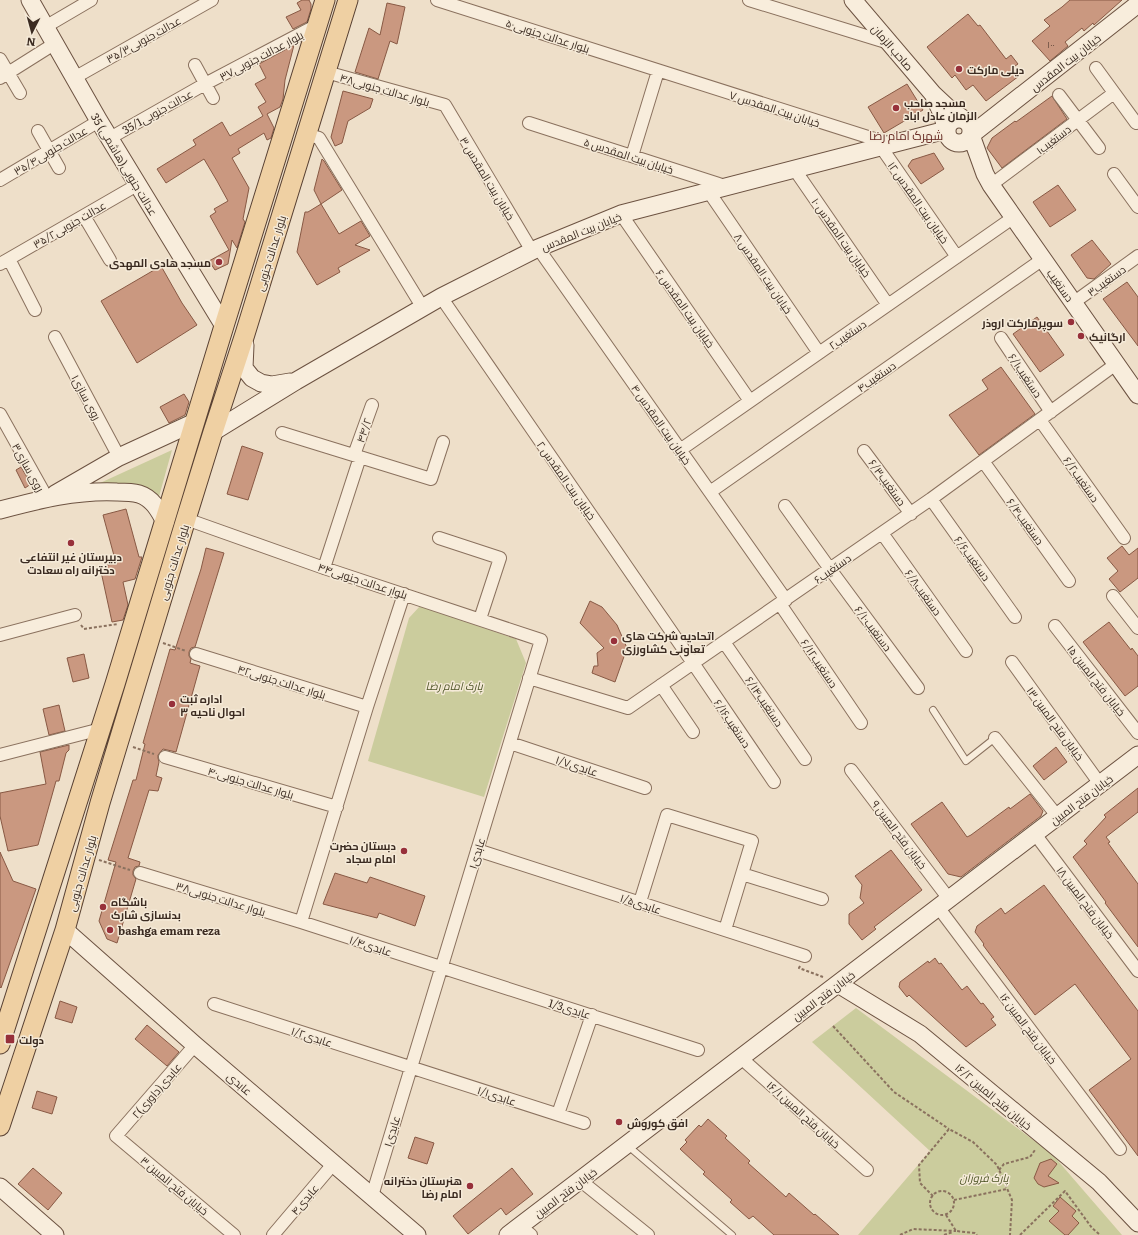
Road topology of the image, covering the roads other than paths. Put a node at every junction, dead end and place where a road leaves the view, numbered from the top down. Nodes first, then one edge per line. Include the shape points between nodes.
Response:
1 (30, 0) edge
2 (91, 0) edge
3 (212, 0) edge
4 (325, 0) edge
5 (348, 0) edge
6 (437, 0) edge
7 (749, 0) edge
8 (853, 0) edge
9 (1131, 4) edge
10 (317, 25) junction
11 (45, 27) junction
12 (889, 43) junction
13 (54, 44) junction
14 (0, 59) edge
15 (196, 65) dead end
16 (1096, 68) dead end
17 (658, 71) junction
18 (326, 72) junction
19 (4, 76) edge
20 (74, 78) junction
21 (205, 84) junction
22 (20, 93) dead end
23 (1114, 93) junction
24 (1059, 95) dead end
25 (213, 98) dead end
26 (445, 105) joint
27 (1078, 120) junction
28 (99, 121) junction
29 (529, 123) dead end
30 (1136, 123) dead end
31 (38, 131) dead end
32 (960, 132) junction
33 (306, 134) junction
34 (110, 138) junction
35 (886, 146) junction
36 (1098, 148) dead end
37 (49, 151) junction
38 (632, 156) junction
39 (59, 168) dead end
40 (795, 170) junction
41 (1114, 174) dead end
42 (988, 179) junction
43 (0, 180) edge
44 (138, 184) junction
45 (729, 187) junction
46 (709, 192) junction
47 (1138, 207) edge
48 (621, 214) junction
49 (84, 216) junction
50 (1014, 217) junction
51 (248, 249) junction
52 (535, 249) junction
53 (269, 255) junction
54 (1138, 256) edge
55 (957, 257) junction
56 (1043, 259) junction
57 (110, 260) dead end
58 (4, 262) edge
59 (441, 297) junction
60 (1073, 303) junction
61 (888, 305) junction
62 (423, 308) junction
63 (35, 310) dead end
64 (224, 326) junction
65 (245, 334) junction
66 (55, 337) dead end
67 (1001, 338) dead end
68 (819, 353) junction
69 (1116, 364) junction
70 (296, 381) junction
71 (1138, 395) edge
72 (750, 401) junction
73 (372, 405) dead end
74 (1051, 412) junction
75 (0, 414) edge
76 (1040, 420) junction
77 (195, 422) junction
78 (213, 432) junction
79 (282, 433) dead end
80 (443, 442) dead end
81 (680, 450) junction
82 (864, 451) dead end
83 (357, 456) junction
84 (119, 457) junction
85 (983, 461) junction
86 (710, 492) junction
87 (47, 498) junction
88 (931, 499) junction
89 (785, 506) dead end
90 (0, 510) edge
91 (911, 514) junction
92 (186, 519) junction
93 (165, 522) junction
94 (882, 533) junction
95 (439, 538) dead end
96 (1124, 538) dead end
97 (324, 568) junction
98 (830, 569) junction
99 (1069, 581) dead end
100 (404, 594) junction
101 (1113, 596) dead end
102 (783, 602) junction
103 (75, 616) road end
104 (1016, 617) dead end
105 (480, 619) junction
106 (1055, 626) dead end
107 (1138, 628) edge
108 (0, 635) edge
109 (541, 640) joint
110 (724, 642) junction
111 (147, 647) junction
112 (126, 649) junction
113 (966, 651) dead end
114 (196, 654) road end
115 (1012, 662) dead end
116 (693, 663) junction
117 (529, 678) junction
118 (661, 685) junction
119 (918, 688) dead end
120 (367, 707) junction
121 (933, 710) dead end
122 (860, 723) dead end
123 (101, 729) junction
124 (693, 732) dead end
125 (1138, 733) edge
126 (995, 738) joint
127 (510, 743) junction
128 (0, 755) edge
129 (1138, 755) edge
130 (165, 757) road end
131 (805, 759) dead end
132 (851, 770) dead end
133 (774, 782) dead end
134 (1100, 784) junction
135 (645, 788) dead end
136 (337, 807) junction
137 (1058, 817) junction
138 (1035, 834) junction
139 (477, 850) junction
140 (140, 873) road end
141 (742, 874) junction
142 (822, 899) dead end
143 (640, 902) junction
144 (944, 903) junction
145 (301, 922) junction
146 (65, 930) junction
147 (725, 930) junction
148 (805, 956) road end
149 (441, 968) junction
150 (1138, 971) edge
151 (838, 984) junction
152 (214, 1004) dead end
153 (592, 1015) junction
154 (0, 1044) edge
155 (195, 1045) junction
156 (698, 1050) dead end
157 (741, 1058) junction
158 (411, 1067) junction
159 (558, 1114) junction
160 (584, 1123) dead end
161 (0, 1126) edge
162 (116, 1136) joint
163 (626, 1145) junction
164 (1120, 1149) dead end
165 (334, 1163) junction
166 (867, 1170) dead end
167 (581, 1181) junction
168 (0, 1187) edge
169 (372, 1196) junction
170 (1138, 1223) edge
171 (520, 1232) edge
172 (55, 1235) edge
173 (234, 1235) edge
174 (274, 1235) edge
175 (417, 1235) edge
176 (648, 1235) edge
177 (732, 1235) edge

1 - 11 street, 35 عدالت جنوبی(هاشمی)
2 - 11 street
3 - 20 street, عدالت جنوبی۳۵/۳
4 - 10 main road, بلوار عدالت جنوبی
5 - 18 main road, بلوار عدالت جنوبی
6 - 17 street, بلوار عدالت جنوبی۵۰
7 - 12 street
8 - 12 street, صاحب الزمان
9 - 32 street, خیابان بیت المقدس via 992,119
10 - 21 street, بلوار عدالت جنوبی۳۷
10 - 51 main road, بلوار عدالت جنوبی
11 - 13 street, 35 عدالت جنوبی(هاشمی)
12 - 32 street, صاحب الزمان via 933,94 943,116
13 - 19 street
13 - 20 street, 35 عدالت جنوبی(هاشمی)
14 - 19 street
15 - 21 street
16 - 23 street
17 - 35 street, خیابان بیت المقدس ۷
17 - 38 street
18 - 26 street, بلوار عدالت جنوبی۴۸
18 - 33 main road, بلوار عدالت جنوبی
19 - 22 street
20 - 28 street, 35 عدالت جنوبی(هاشمی)
21 - 25 street
21 - 34 street, 35/1عدالت جنوبی
23 - 27 street, دستغیب۱
23 - 30 street
24 - 27 street
26 - 52 street, خیابان بیت المقدس ۳
27 - 36 street
27 - 42 street, دستغیب۱
28 - 34 street, 35 عدالت جنوبی(هاشمی)
28 - 37 street, عدالت جنوبی۳۵/۴
29 - 38 street, خیابان بیت المقدس ۵
31 - 37 street
32 - 35 street, خیابان بیت المقدس
32 - 42 street, دستغیب
33 - 53 main road, بلوار عدالت جنوبی
33 - 62 street via 319,138
34 - 44 street, 35 عدالت جنوبی(هاشمی)
35 - 40 street, خیابان بیت المقدس
35 - 55 street, خیابان بیت المقدس ۱۲
37 - 39 street
37 - 43 street, عدالت جنوبی۳۵/۴
38 - 45 street, خیابان بیت المقدس ۵
40 - 45 street, خیابان بیت المقدس
40 - 61 street, خیابان بیت المقدس ۱۰
41 - 47 street
42 - 50 street, دستغیب
44 - 49 street, عدالت جنوبی۳۵/۲
44 - 64 street, 35 عدالت جنوبی(هاشمی)
45 - 46 street, خیابان بیت المقدس
46 - 48 street, خیابان بیت المقدس
46 - 68 street, خیابان بیت المقدس ۸
48 - 52 street, خیابان بیت المقدس
48 - 72 street, خیابان بیت المقدس ۶
49 - 57 street
49 - 58 street, عدالت جنوبی۳۵/۲
50 - 55 street, ۲دستغیب
50 - 56 street, دستغیب
51 - 53 main road
51 - 64 main road, بلوار عدالت جنوبی
52 - 59 street, خیابان بیت المقدس
52 - 81 street, خیابان بیت المقدس ۴
53 - 65 main road, بلوار عدالت جنوبی
54 - 60 street, دستغیب۳
55 - 61 street, ۲دستغیب
56 - 60 street, دستغیب
56 - 86 street, دستغیب۴
58 - 63 street
59 - 62 street, خیابان بیت المقدس
59 - 116 street, خیابان بیت المقدس ۲
60 - 69 street, دستغیب
61 - 68 street, ۲دستغیب
62 - 70 street, خیابان بیت المقدس
64 - 77 main road, بلوار عدالت جنوبی
65 - 70 street via 244,368 252,378 272,385
65 - 78 main road, بلوار عدالت جنوبی
66 - 84 street, روی سازی۱
67 - 74 street, دستغیب۶/۱
68 - 72 street, ۲دستغیب
69 - 71 street, دستغیب
69 - 74 street, دستغیب۶
70 - 78 street, خیابان بیت المقدس
72 - 81 street, ۲دستغیب
73 - 83 street, ۴۴/۲
74 - 76 street, دستغیب۶
75 - 87 street, روی سازی۳
76 - 85 street, دستغیب۶
76 - 96 street, دستغیب۶/۲
77 - 84 street
77 - 93 main road, بلوار عدالت جنوبی
78 - 92 main road, بلوار عدالت جنوبی
79 - 83 street
80 - 83 street via 431,479
81 - 86 street, خیابان بیت المقدس ۴
82 - 91 street, دستغیب۶/۳
83 - 97 street, ۴۴/۲
84 - 87 street
85 - 88 street, دستغیب۶
85 - 99 street, دستغیب۶/۴
86 - 102 street, خیابان بیت المقدس ۴
87 - 90 street
87 - 93 street via 81,493 139,494 152,501
88 - 91 street, دستغیب۶
88 - 104 street, دستغیب۶/۶
89 - 98 street, دستغیب۶/۱۰
91 - 94 street, دستغیب۶
92 - 97 street, بلوار عدالت جنوبی۴۴
92 - 111 main road, بلوار عدالت جنوبی
93 - 112 main road, بلوار عدالت جنوبی
94 - 98 street, دستغیب۶
94 - 113 street, دستغیب۶/۸
95 - 105 street via 500,558
97 - 100 street, بلوار عدالت جنوبی۴۴
98 - 102 street, دستغیب۶
98 - 119 street, دستغیب۶/۱۰
100 - 105 street, بلوار عدالت جنوبی۴۴
100 - 120 street
101 - 107 street
102 - 110 street, دستغیب۶
102 - 122 street, دستغیب۶/۱۲
103 - 108 street
105 - 109 street, بلوار عدالت جنوبی۴۴
106 - 125 street, خیابان فتح المبین ۱۵
109 - 117 street, ۱عابدی
110 - 116 street, دستغیب۶
110 - 131 street, دستغیب۶/۱۴
111 - 112 main road
111 - 146 main road, بلوار عدالت جنوبی
112 - 123 main road, بلوار عدالت جنوبی
114 - 120 street, بلوار عدالت جنوبی۴۲
115 - 134 street, خیابان فتح المبین ۱۳
116 - 118 street, دستغیب۶
116 - 133 street, دستغیب۶/۱۶
117 - 118 street, دستغیب۶ via 628,708
117 - 127 street, ۱عابدی
118 - 124 street
120 - 136 street
121 - 126 lane via 966,760
123 - 128 street
123 - 154 main road, بلوار عدالت جنوبی
126 - 137 street
127 - 135 street, عابدی۱/۷
127 - 139 street, ۱عابدی
129 - 134 street, خیابان فتح المبین
130 - 136 street, بلوار عدالت جنوبی۴۰
132 - 144 street, خیابان فتح المبین ۹
134 - 137 street, خیابان فتح المبین
136 - 145 street
137 - 138 street, خیابان فتح المبین
138 - 144 street, خیابان فتح المبین
138 - 150 street, خیابان فتح المبین ۱۸
139 - 143 street, عابدی۱/۵
139 - 149 street, ۱عابدی
140 - 145 street, بلوار عدالت جنوبی۳۸
141 - 142 street
141 - 143 street via 752,841 668,815
141 - 147 street
143 - 147 street, عابدی۱/۵
144 - 151 street, خیابان فتح المبین
144 - 164 street, خیابان فتح المبین ۱۶
145 - 149 street, عابدی۱/۴
146 - 155 street, عابدی
146 - 161 main road, بلوار عدالت جنوبی
147 - 148 street, عابدی۱/۵
149 - 153 street, عابدی1/3
149 - 158 street, ۱عابدی
151 - 157 street, خیابان فتح المبین
151 - 170 street, خیابان فتح المبین ۱۶/۲ via 920,1034 1099,1182
152 - 158 street, عابدی۱/۲
153 - 156 street, عابدی1/3
153 - 159 street
155 - 162 street, ۲عابدی(داوری)
155 - 165 street, عابدی
157 - 163 street, خیابان فتح المبین
157 - 166 street, خیابان فتح المبین ۱۶/۱
158 - 159 street, عابدی۱/۱
158 - 169 street, عابدی۱
159 - 160 street, عابدی۱/۱
162 - 173 street, خیابان فتح المبین ۳
163 - 167 street, خیابان فتح المبین
163 - 177 lane
165 - 169 street, عابدی
165 - 174 street, عابدی۴
167 - 171 street, خیابان فتح المبین
167 - 176 street
168 - 172 street
169 - 175 street, عابدی

